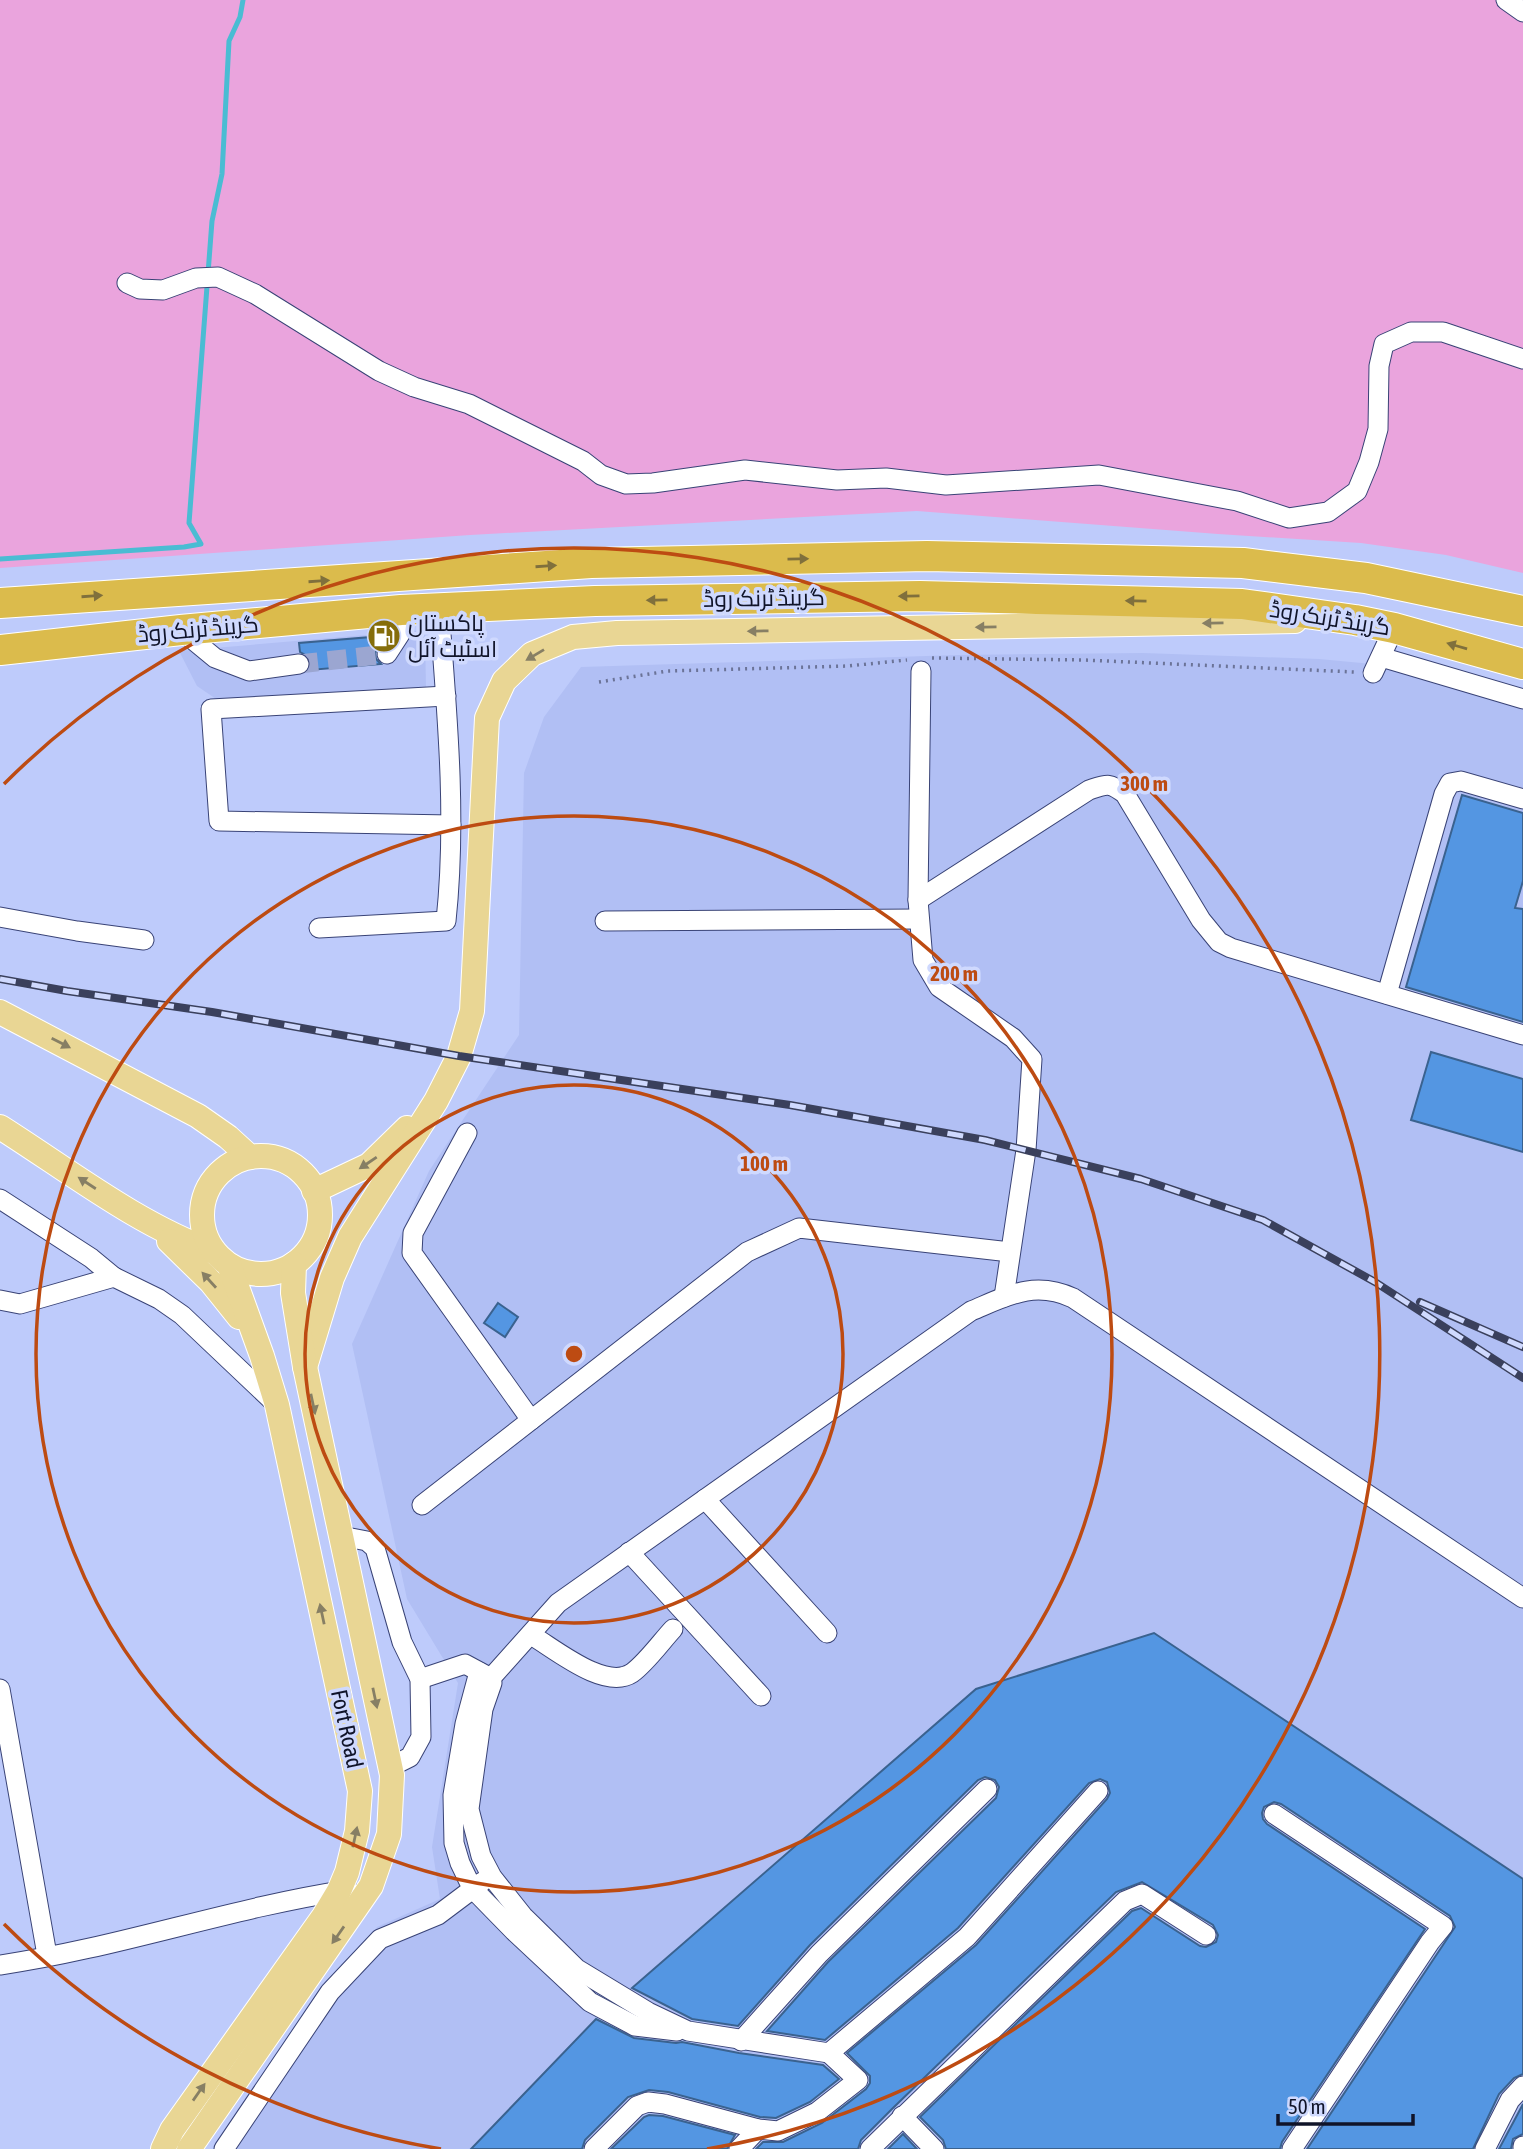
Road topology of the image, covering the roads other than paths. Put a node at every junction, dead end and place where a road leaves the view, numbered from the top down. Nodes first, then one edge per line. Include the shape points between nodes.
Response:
1 (1506, 0) edge
2 (1523, 12) edge
3 (127, 283) dead end
4 (1523, 359) edge
5 (58, 599) junction
6 (8, 600) edge
7 (439, 608) junction
8 (401, 610) junction
9 (1523, 611) edge
10 (1355, 620) junction
11 (1394, 628) junction
12 (181, 630) junction
13 (65, 642) junction
14 (0, 650) edge
15 (387, 654) dead end
16 (921, 663) road end
17 (299, 664) tunnel mouth
18 (1523, 664) edge
19 (446, 696) junction
20 (1523, 699) edge
21 (1523, 799) edge
22 (451, 825) junction
23 (918, 909) junction
24 (0, 916) edge
25 (605, 921) dead end
26 (319, 928) dead end
27 (144, 940) dead end
28 (1387, 994) junction
29 (0, 1012) edge
30 (1523, 1035) edge
31 (436, 1101) junction
32 (0, 1127) edge
33 (467, 1133) dead end
34 (250, 1157) junction
35 (314, 1191) junction
36 (0, 1199) edge
37 (145, 1220) junction
38 (1010, 1252) junction
39 (222, 1259) junction
40 (294, 1264) junction
41 (114, 1277) junction
42 (1004, 1297) junction
43 (0, 1300) edge
44 (262, 1356) junction
45 (305, 1367) junction
46 (277, 1405) junction
47 (531, 1420) junction
48 (705, 1499) junction
49 (422, 1505) dead end
50 (341, 1536) junction
51 (629, 1552) junction
52 (1523, 1598) edge
53 (673, 1629) dead end
54 (827, 1633) dead end
55 (531, 1634) junction
56 (485, 1675) junction
57 (420, 1679) junction
58 (0, 1689) edge
59 (761, 1696) dead end
60 (390, 1767) junction
61 (987, 1789) dead end
62 (1098, 1791) dead end
63 (1274, 1814) dead end
64 (492, 1877) junction
65 (371, 1886) junction
66 (472, 1888) junction
67 (339, 1891) junction
68 (1206, 1935) dead end
69 (47, 1955) junction
70 (0, 1965) edge
71 (688, 2031) junction
72 (741, 2040) junction
73 (829, 2053) junction
74 (1523, 2086) edge
75 (901, 2116) junction
76 (758, 2129) junction
77 (163, 2149) edge
78 (189, 2149) edge
79 (224, 2149) edge
80 (594, 2149) edge
81 (739, 2149) edge
82 (870, 2149) edge
83 (933, 2149) edge
84 (1292, 2149) edge
85 (1485, 2149) edge

1 - 2 street
3 - 4 street via 163,290 196,278 218,277 255,294 379,371 469,404 626,484 745,470 946,485 1099,475 1237,500 1289,518 1328,512 1357,491 1378,429 1384,344 1411,332 1443,332
5 - 6 highway, گرینڈ ٹرنک روڈ
5 -> 9 highway, گرینڈ ٹرنک روڈ via 591,563 927,556 1243,563 1366,578
5 - 13 highway
7 - 8 highway, گرینڈ ٹرنک روڈ
10 -> 7 highway, گرینڈ ٹرنک روڈ via 1242,604 920,596
7 - 19 street
8 - 12 highway, گرینڈ ٹرنک روڈ
8 - 15 street via 400,634
10 - 11 highway, گرینڈ ٹرنک روڈ
10 -> 31 main road via 617,633 573,637 532,654 505,681 487,718 472,1011 459,1056
18 -> 11 highway, گرینڈ ٹرنک روڈ
11 - 20 street via 1377,665
12 - 13 highway, گرینڈ ٹرنک روڈ
12 - 17 street via 215,658 249,671
13 - 14 highway, گرینڈ ٹرنک روڈ
16 - 23 street
19 - 22 street
19 - 22 street via 211,709 219,821
21 - 28 street via 1461,781 1450,783
22 - 26 street via 446,921
23 - 25 street
23 - 28 street via 1089,790 1113,785 1125,794 1219,943
23 - 38 street via 923,960 939,987 1013,1038 1032,1059 1026,1150
24 - 27 street
28 - 30 street
29 -> 34 main road via 198,1116
31 -> 35 main road via 369,1165
31 - 45 main road via 350,1237 332,1278
37 -> 32 main road
33 - 47 street via 413,1233 412,1253
34 - 35 main road via 280,1159 306,1177
34 - 39 main road via 215,1177 205,1195 201,1214 204,1234
35 - 40 main road via 319,1206 315,1238
36 - 41 street
37 - 39 main road
44 -> 37 main road via 211,1282
38 - 42 street
38 - 47 street via 799,1228 747,1252
39 - 40 main road via 245,1272 262,1274
39 - 44 main road, Fort Road
40 - 45 main road, Fort Road via 293,1293
41 - 43 street via 20,1304
41 - 46 street via 182,1315
42 - 48 street via 971,1311
42 - 52 street via 1034,1288 1073,1298
44 - 46 main road, Fort Road
45 -> 50 main road, Fort Road
67 -> 46 main road, Fort Road via 357,1831 360,1791
47 - 49 street
48 - 51 street
48 - 54 street
50 - 57 street via 367,1541 374,1548 402,1642
50 -> 60 main road, Fort Road
51 - 55 street via 558,1603
51 - 59 street
53 - 55 street via 632,1673 615,1679 600,1676
55 - 56 street
56 - 57 street via 465,1664
56 - 64 street via 492,1683 483,1709 469,1809 481,1856
56 - 66 street via 465,1724 453,1795 454,1843
57 - 60 street via 421,1737 410,1757
58 - 69 street
60 - 65 main road, Fort Road via 389,1834
61 - 72 street via 819,1954
62 - 73 street via 967,1937
63 - 84 street via 1443,1926
64 - 66 street
64 - 71 street via 523,1916 577,1969
65 - 67 street
65 -> 78 main road, Fort Road
66 - 71 street via 590,2002 635,2026
66 - 79 street via 445,1911 380,1939 371,1948 330,1992
67 - 69 street via 286,1899
77 -> 67 main road, Fort Road
68 - 75 street via 1142,1894 1125,1901
69 - 70 street
71 - 72 street
72 - 73 street
73 - 76 street via 858,2080 817,2112 778,2131
74 - 85 street via 1510,2100
75 - 82 street
75 - 83 street
76 - 80 street via 648,2102 637,2106
76 - 81 street

